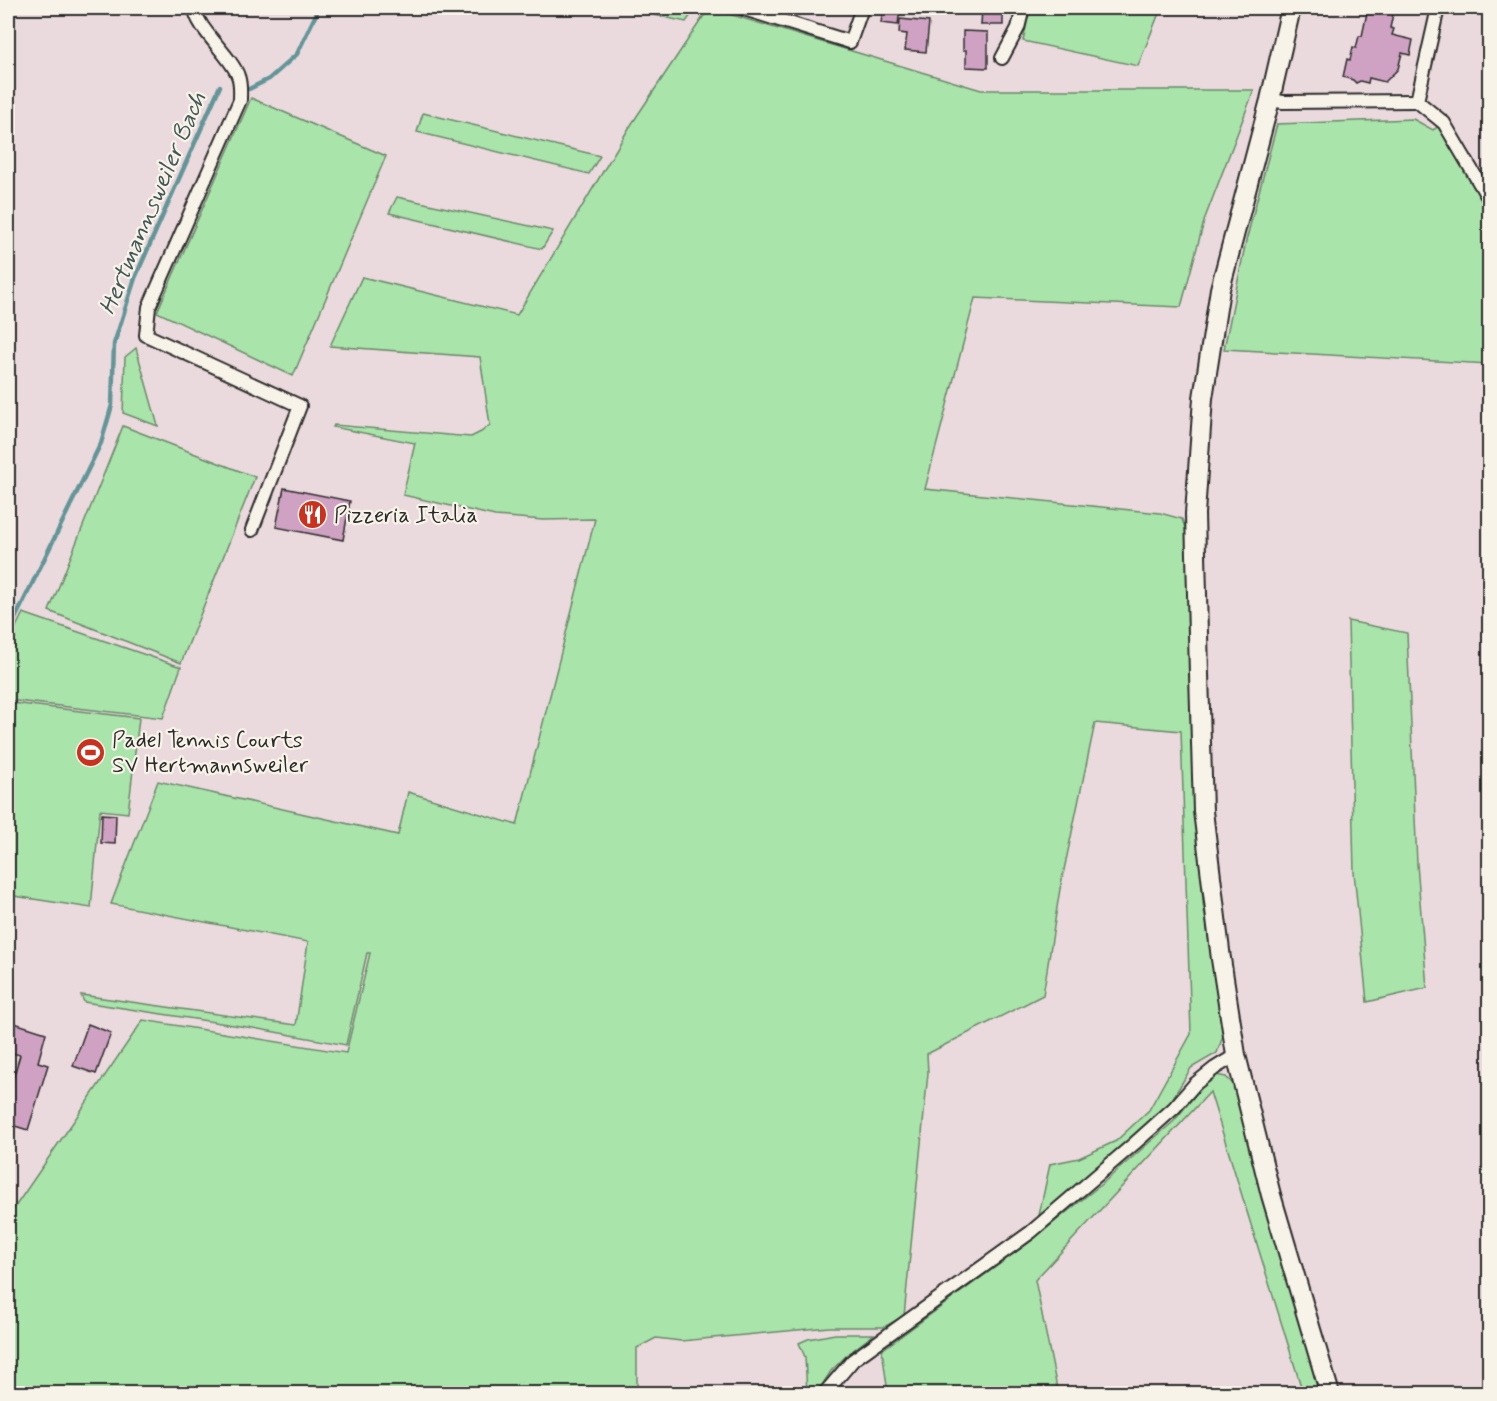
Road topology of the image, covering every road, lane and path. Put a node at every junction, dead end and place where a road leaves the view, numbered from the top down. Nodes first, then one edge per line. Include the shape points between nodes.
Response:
1 (195, 8) edge
2 (741, 8) edge
3 (862, 8) edge
4 (1023, 8) edge
5 (1291, 8) edge
6 (1438, 8) edge
7 (1002, 58) dead end
8 (1270, 100) junction
9 (1417, 101) junction
10 (1490, 201) edge
11 (252, 530) dead end
12 (1236, 1055) junction
13 (824, 1394) edge
14 (1330, 1394) edge

1 - 11 street via 238,76 240,100 149,307 146,335 300,406
2 - 3 street via 850,42
4 - 7 street via 1018,28
5 - 8 street
6 - 9 street
8 - 9 street
8 - 12 street via 1220,289 1203,398 1195,514 1203,811
9 - 10 street via 1444,123
12 - 13 street via 1195,1084 1135,1143 1030,1232 853,1360
12 - 14 street via 1271,1195

